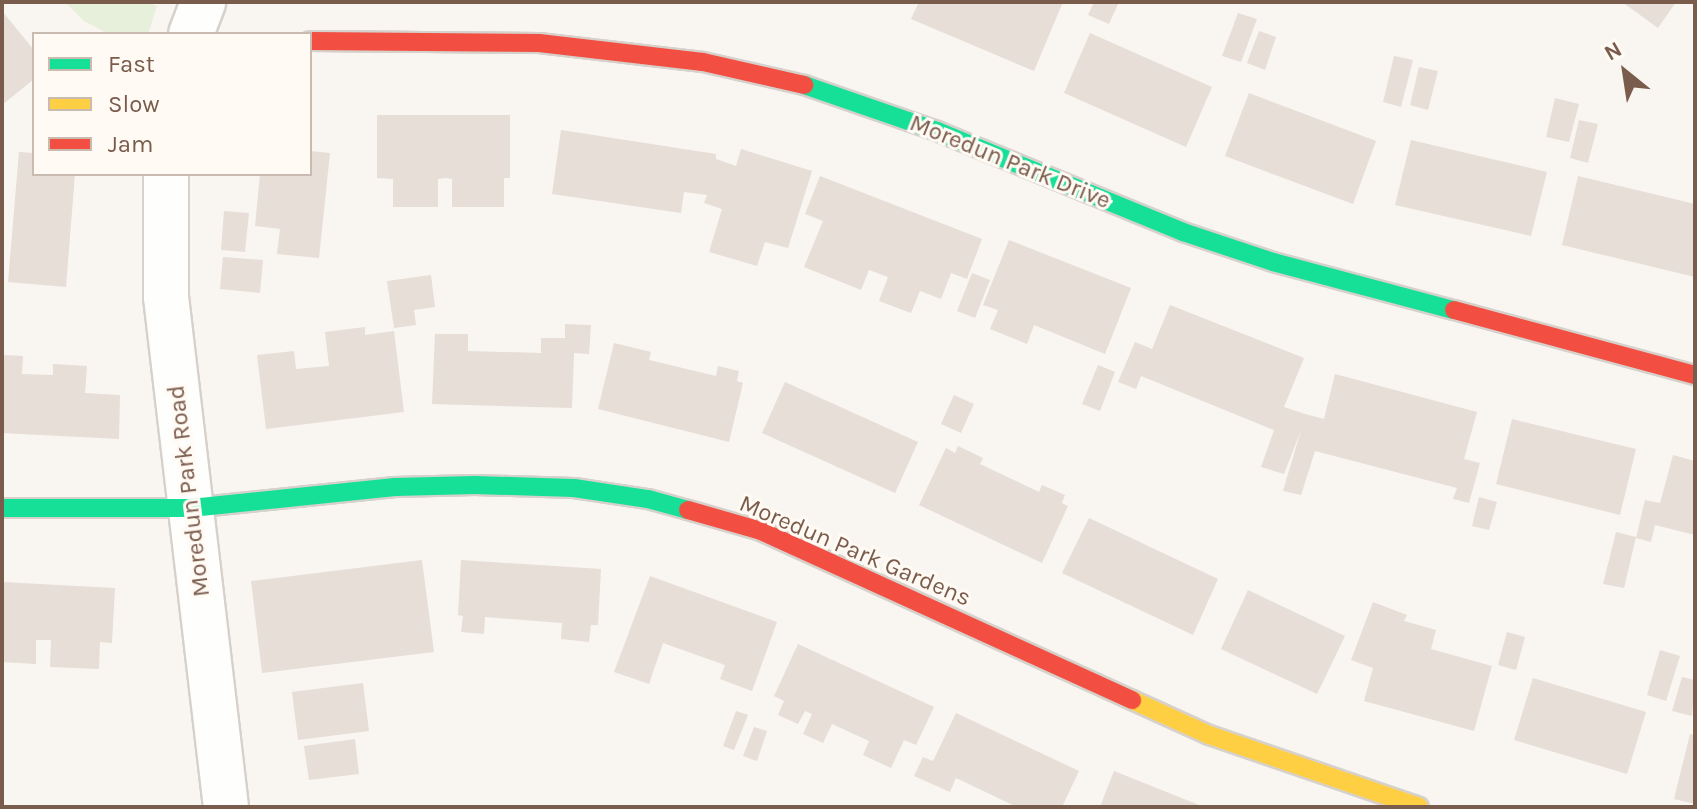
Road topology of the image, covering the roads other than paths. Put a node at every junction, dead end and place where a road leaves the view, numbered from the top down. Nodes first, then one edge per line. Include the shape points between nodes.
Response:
1 (312, 41) edge
2 (166, 176) edge
3 (1695, 375) edge
4 (2, 508) edge
5 (191, 508) junction
6 (226, 807) edge
7 (1419, 807) edge

1 - 3 street, Moredun Park Drive via 539,43 703,62 817,88 1183,232 1273,262
2 - 5 street, Moredun Park Road via 166,297
4 - 5 street, Moredun Park Gardens
5 - 6 street, Moredun Park Road
5 - 7 street, Moredun Park Gardens via 395,487 475,485 574,488 648,499 761,531 1209,735

